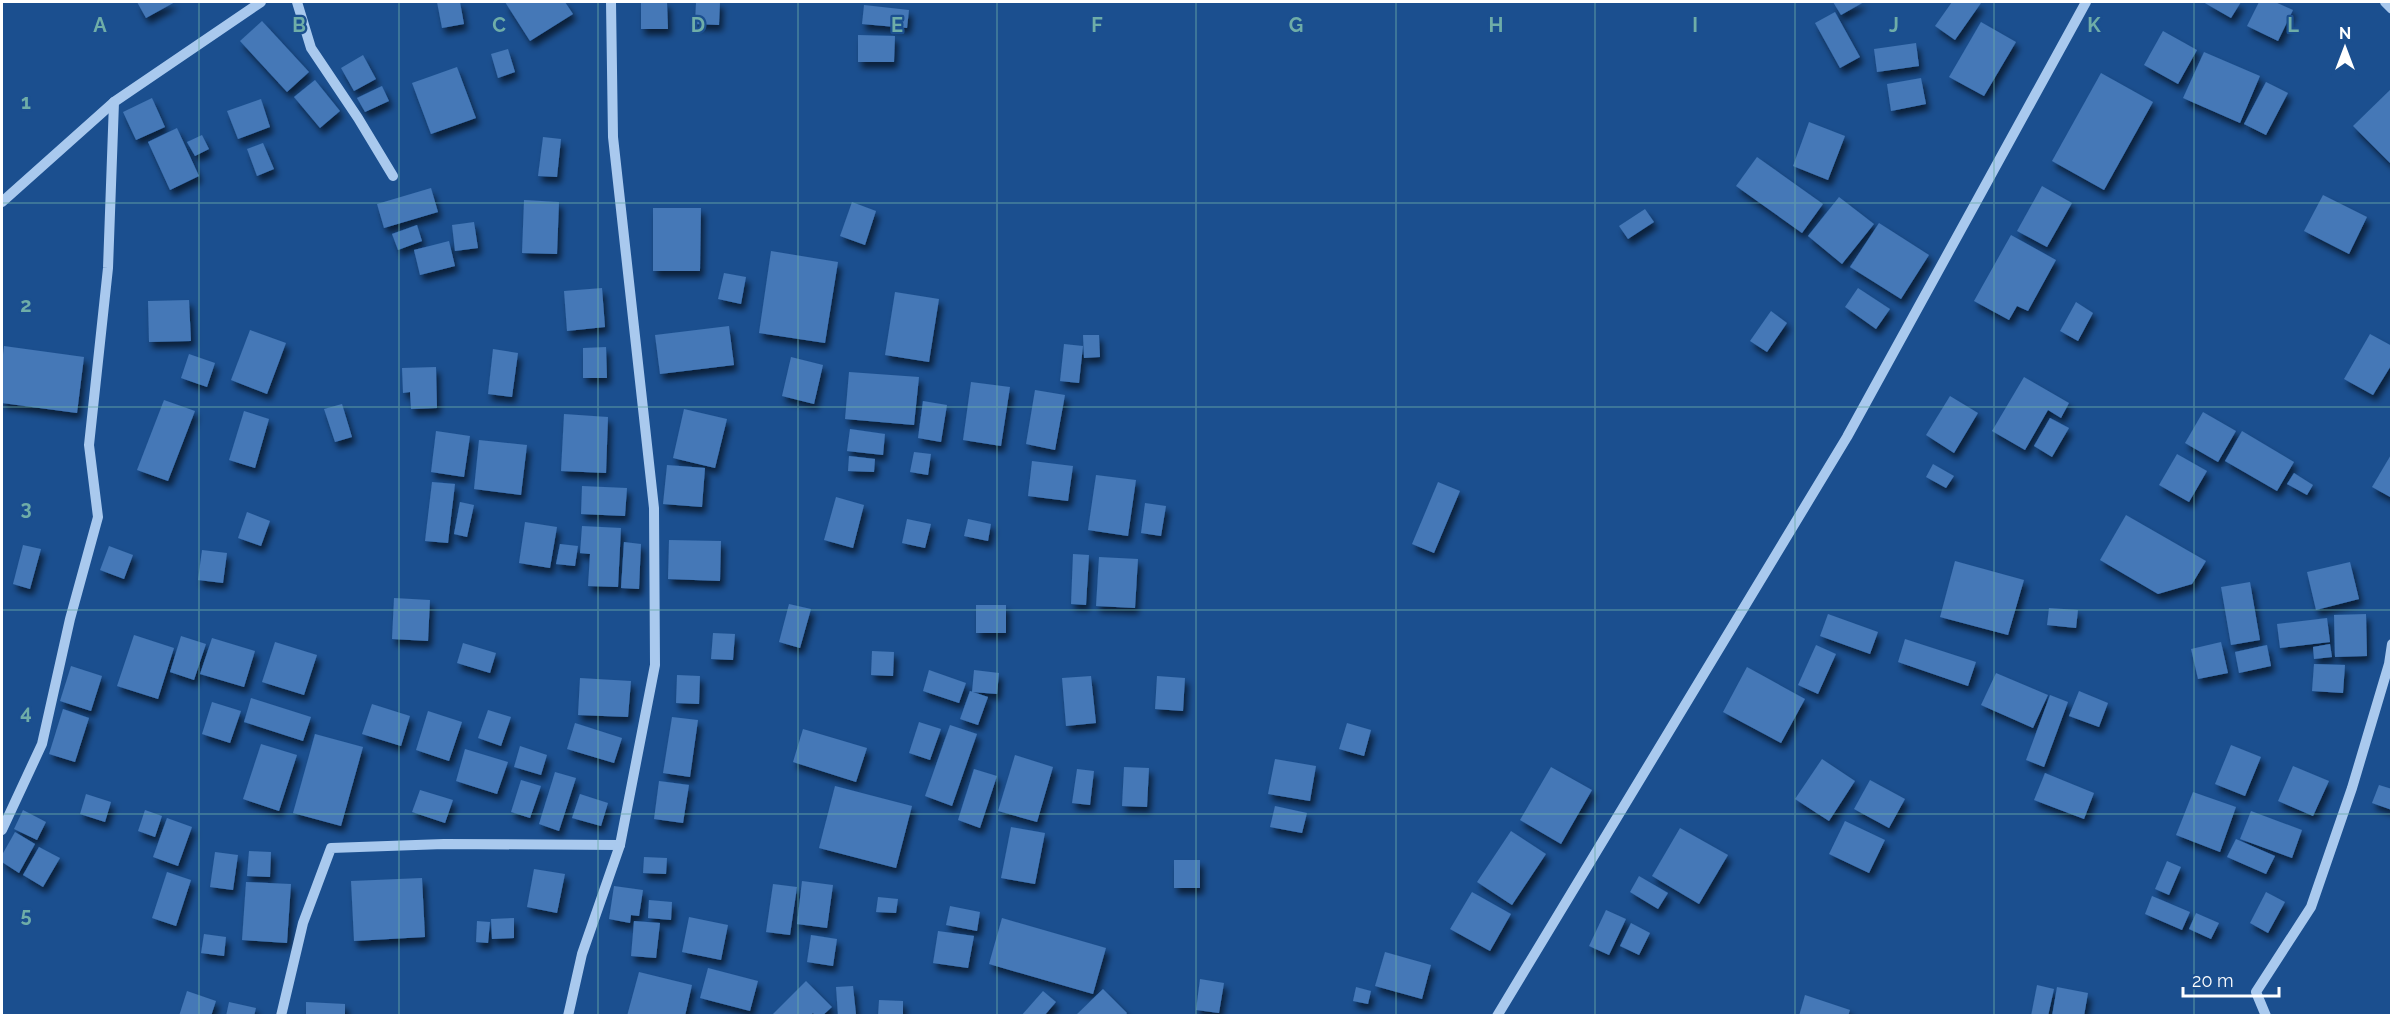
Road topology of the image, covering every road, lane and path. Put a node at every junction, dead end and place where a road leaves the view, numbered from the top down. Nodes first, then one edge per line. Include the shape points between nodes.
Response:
1 (261, 2) edge
2 (297, 2) edge
3 (611, 2) edge
4 (2086, 2) edge
5 (2385, 2) edge
6 (2391, 9) edge
7 (114, 102) junction
8 (393, 176) dead end
9 (2, 202) edge
10 (2391, 644) edge
11 (2, 830) edge
12 (620, 845) junction
13 (280, 1016) edge
14 (568, 1016) edge
15 (1497, 1016) edge
16 (2266, 1016) edge

1 - 7 street
2 - 8 street via 310,48
3 - 12 street via 613,137 654,508 655,665
4 - 15 street via 1847,437
5 - 6 street
7 - 9 street
7 - 11 street via 108,268 89,445 98,518 42,744
10 - 16 street via 2389,664 2352,788 2311,907 2256,992
12 - 13 street via 520,843 331,848 303,923
12 - 14 street via 582,954

